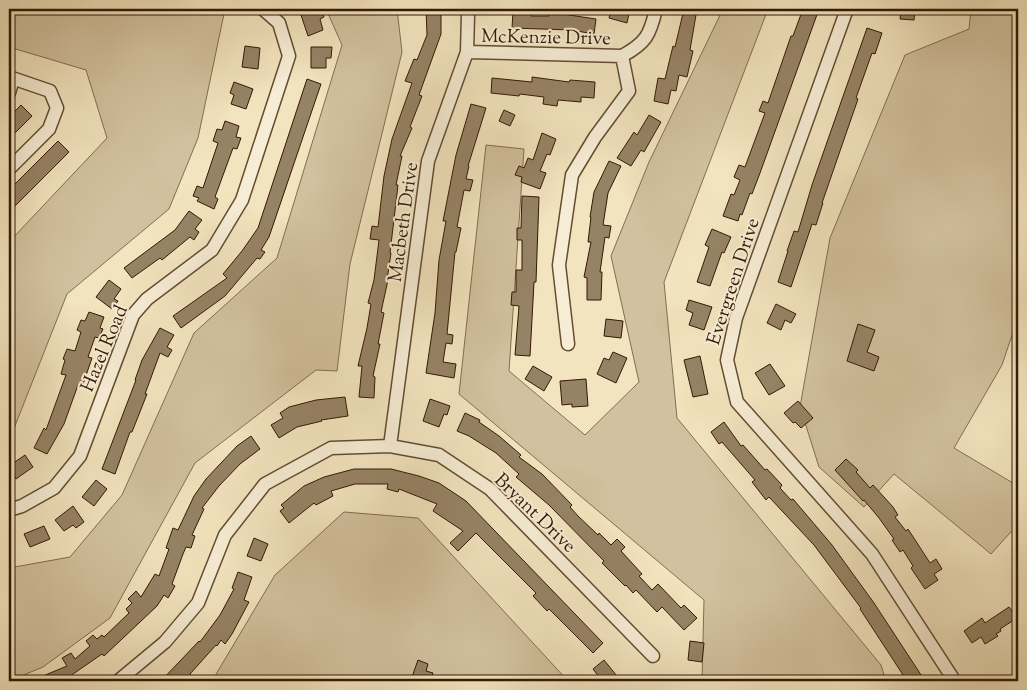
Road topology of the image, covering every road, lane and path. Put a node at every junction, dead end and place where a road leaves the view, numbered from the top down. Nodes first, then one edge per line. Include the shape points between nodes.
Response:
1 (263, 9) edge
2 (467, 9) edge
3 (656, 9) edge
4 (847, 9) edge
5 (467, 52) junction
6 (622, 56) junction
7 (11, 78) edge
8 (9, 93) edge
9 (9, 170) edge
10 (568, 344) dead end
11 (390, 446) junction
12 (9, 510) edge
13 (653, 656) dead end
14 (118, 681) edge
15 (953, 681) edge

1 - 12 street, Hazel Road via 279,23 289,56 242,200 212,250 147,299 133,315 80,456 54,488
2 - 5 street, Macbeth Drive
3 - 6 street, McKenzie Drive via 651,30 638,48
4 - 15 street, Evergreen Drive via 736,318 727,360 737,402 872,554
5 - 6 street, McKenzie Drive
5 - 11 street, Macbeth Drive via 428,161
6 - 10 street via 628,91 572,174 559,265
7 - 8 street
7 - 9 street via 50,91 57,108 49,129
11 - 13 street, Bryant Drive via 439,455 490,489
11 - 14 street, Bryant Drive via 331,448 265,484 225,536 198,604 165,642

